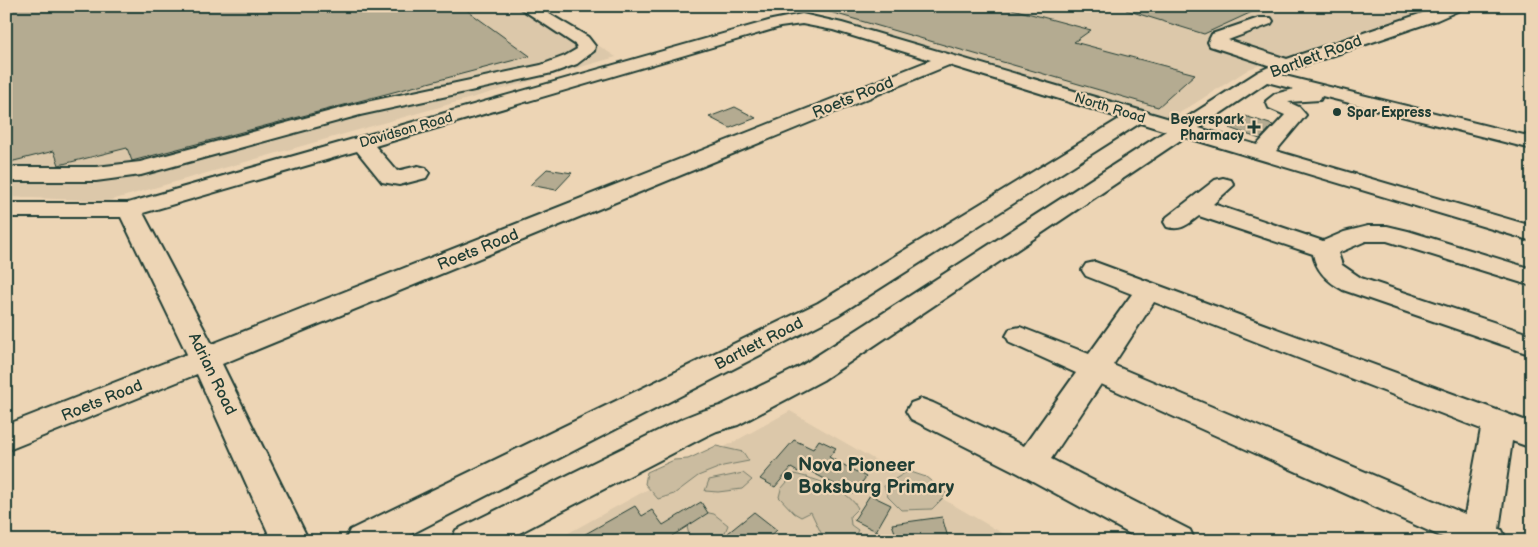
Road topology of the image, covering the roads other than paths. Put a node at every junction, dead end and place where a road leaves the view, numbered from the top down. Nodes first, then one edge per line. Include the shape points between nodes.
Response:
1 (525, 6) edge
2 (1457, 6) edge
3 (1469, 6) edge
4 (1431, 17) junction
5 (802, 19) joint
6 (1265, 21) dead end
7 (949, 59) junction
8 (1287, 65) junction
9 (1264, 76) junction
10 (1319, 90) junction
11 (1138, 116) junction
12 (1180, 129) junction
13 (362, 143) junction
14 (1532, 143) edge
15 (1266, 148) junction
16 (418, 173) dead end
17 (6, 174) edge
18 (1223, 185) dead end
19 (1197, 207) junction
20 (129, 210) junction
21 (8, 211) edge
22 (1176, 222) dead end
23 (1532, 234) edge
24 (1324, 250) junction
25 (1095, 270) dead end
26 (1532, 278) edge
27 (1148, 291) junction
28 (1020, 336) dead end
29 (1532, 345) edge
30 (206, 360) junction
31 (1095, 369) junction
32 (922, 411) dead end
33 (727, 417) junction
34 (1498, 423) junction
35 (1532, 436) edge
36 (6, 439) edge
37 (1030, 464) junction
38 (1483, 540) edge
39 (292, 541) edge
40 (363, 541) edge
41 (469, 541) edge
42 (504, 541) edge
43 (1176, 541) edge

1 - 17 street via 582,41 585,50 571,60 546,69 358,110 141,168 96,174
2 - 4 street, Bartlett Road
3 - 4 street, Bartlett Road
4 - 8 street, Bartlett Road
5 - 7 street, North Road
5 - 13 street, Davidson Road via 778,22
6 - 8 street via 1218,38 1216,42
7 - 11 street, North Road
7 - 30 street, Roets Road
8 - 9 street, Bartlett Road
9 - 10 street
9 - 12 street, Bartlett Road
10 - 14 street
10 - 15 street via 1313,96 1286,94 1276,101 1296,115
11 - 12 street, North Road
11 - 40 street, Bartlett Road via 828,309
12 - 15 street, North Road
12 - 33 street, Bartlett Road via 838,357
13 - 16 street via 390,177
13 - 20 street, Davidson Road
15 - 23 street, North Road via 1325,172
18 - 19 street
19 - 22 street
19 - 24 street
20 - 21 street, Davidson Road
20 - 30 street, Adrian Road
24 - 26 street via 1361,233 1382,232
24 - 29 street via 1331,269 1352,284
25 - 27 street
27 - 31 street
27 - 34 street
28 - 31 street
30 - 36 street, Roets Road
30 - 39 street, Adrian Road
31 - 37 street
31 - 38 street
32 - 37 street
33 - 41 street, Bartlett Road via 695,427
33 - 42 street, Bartlett Road via 702,436
34 - 35 street
34 - 38 street
37 - 43 street

